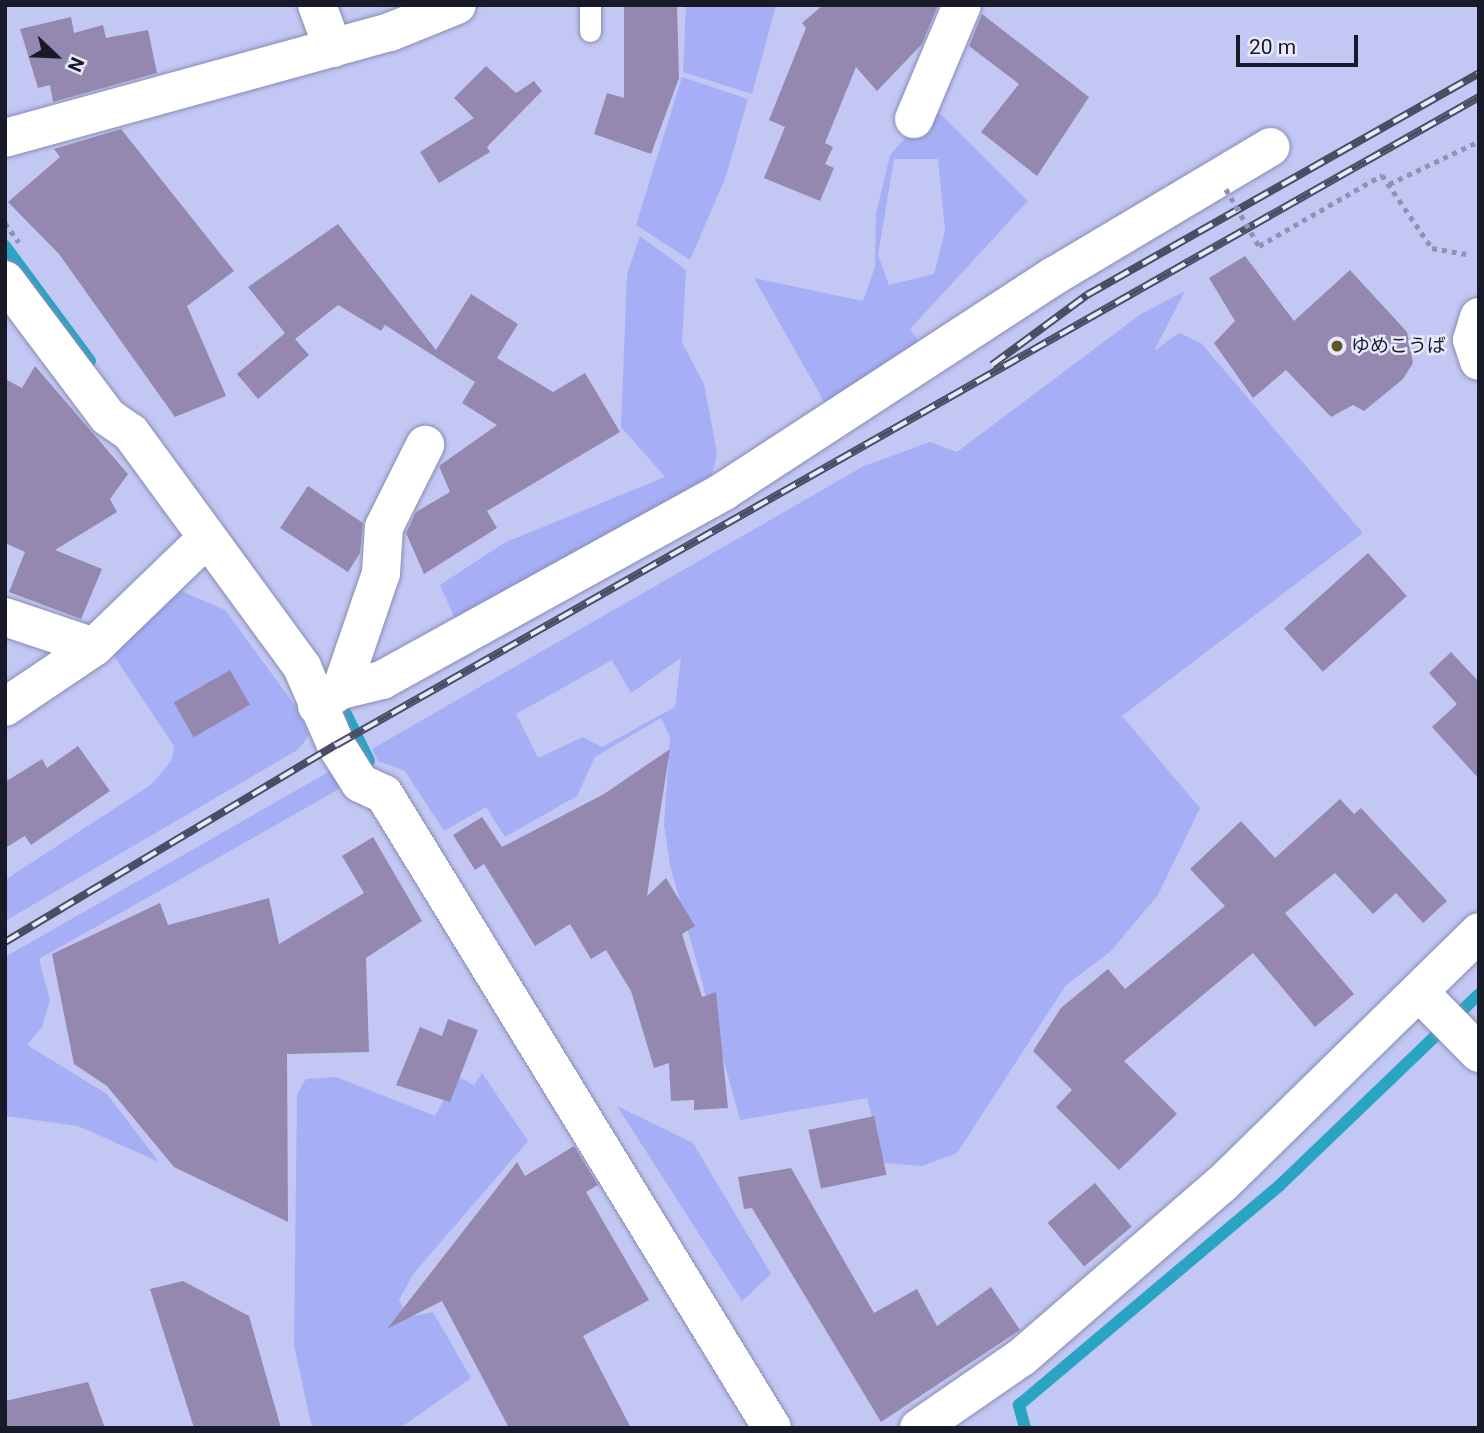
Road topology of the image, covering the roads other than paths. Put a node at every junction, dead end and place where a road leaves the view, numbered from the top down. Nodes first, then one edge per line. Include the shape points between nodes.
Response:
1 (317, 5) edge
2 (457, 5) edge
3 (590, 5) edge
4 (962, 5) edge
5 (590, 32) dead end
6 (334, 48) junction
7 (914, 119) dead end
8 (5, 138) edge
9 (1270, 147) dead end
10 (5, 280) edge
11 (1479, 317) edge
12 (1479, 361) edge
13 (425, 445) dead end
14 (206, 539) junction
15 (5, 617) edge
16 (94, 647) junction
17 (329, 698) junction
18 (5, 706) edge
19 (1479, 932) edge
20 (1450, 1023) edge
21 (772, 1428) edge
22 (919, 1428) edge

1 - 6 street
2 - 6 street
3 - 5 lane
4 - 7 street
6 - 8 street
9 - 17 street via 1054,276 724,491 382,680
10 - 14 street via 108,416 131,433
11 - 12 street via 1472,340
13 - 17 street via 384,527 381,573
14 - 16 street
14 - 17 street
15 - 16 street
16 - 18 street
17 - 21 street via 360,783 384,794
19 - 20 street
20 - 22 street via 1222,1184 1022,1357

